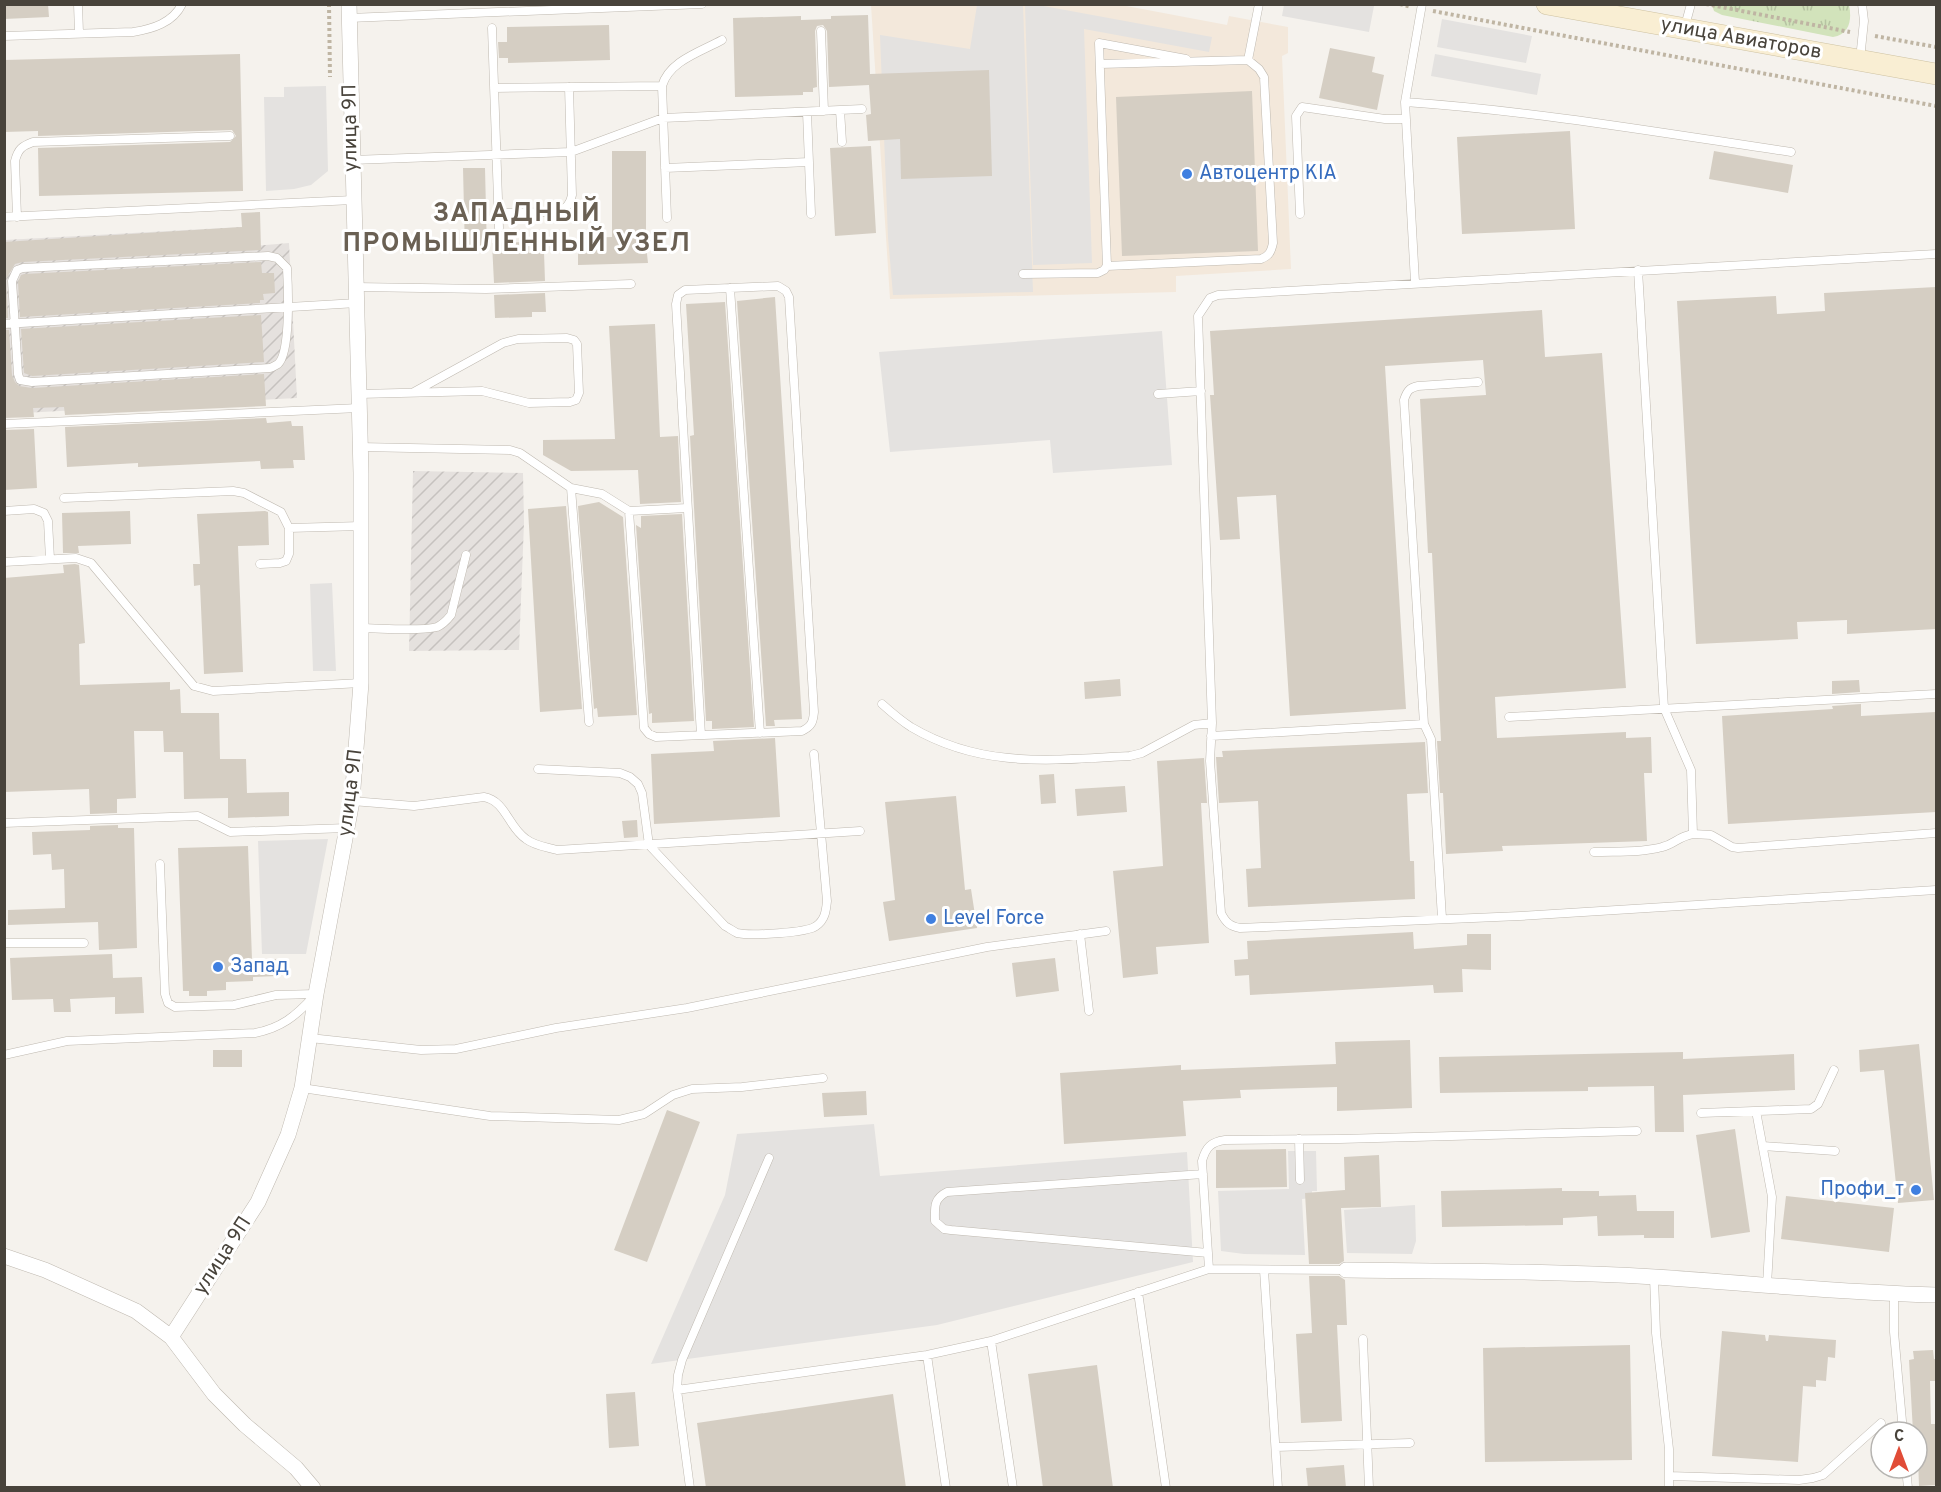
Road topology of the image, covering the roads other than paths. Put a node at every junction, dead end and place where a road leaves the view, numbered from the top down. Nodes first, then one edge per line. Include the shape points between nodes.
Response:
1 (78, 4) edge
2 (182, 4) edge
3 (702, 4) edge
4 (1258, 4) edge
5 (1546, 4) edge
6 (1691, 4) edge
7 (1862, 4) edge
8 (606, 6) edge
9 (1422, 7) edge
10 (349, 11) edge
11 (492, 28) dead end
12 (1684, 29) junction
13 (821, 31) dead end
14 (79, 33) junction
15 (4, 36) edge
16 (722, 40) dead end
17 (1248, 60) junction
18 (1860, 60) junction
19 (1202, 62) junction
20 (1100, 64) junction
21 (1936, 74) edge
22 (662, 86) junction
23 (569, 87) junction
24 (494, 88) junction
25 (1405, 102) junction
26 (862, 109) dead end
27 (840, 110) junction
28 (824, 111) junction
29 (807, 112) junction
30 (663, 117) junction
31 (1405, 119) junction
32 (230, 136) dead end
33 (842, 142) dead end
34 (571, 152) junction
35 (1791, 152) dead end
36 (496, 156) junction
37 (352, 160) junction
38 (809, 162) junction
39 (665, 168) junction
40 (353, 200) junction
41 (498, 213) junction
42 (812, 214) dead end
43 (1300, 214) dead end
44 (4, 217) edge
45 (17, 217) junction
46 (667, 218) dead end
47 (499, 228) dead end
48 (1936, 254) edge
49 (1107, 266) junction
50 (1638, 270) junction
51 (1023, 274) dead end
52 (1415, 282) junction
53 (631, 285) dead end
54 (356, 287) junction
55 (729, 288) junction
56 (357, 303) junction
57 (289, 308) junction
58 (4, 324) edge
59 (14, 324) junction
60 (1478, 382) dead end
61 (1201, 391) junction
62 (414, 392) junction
63 (1158, 394) dead end
64 (359, 401) junction
65 (4, 424) edge
66 (360, 447) junction
67 (571, 488) junction
68 (64, 498) dead end
69 (687, 508) junction
70 (4, 511) edge
71 (629, 511) junction
72 (361, 526) junction
73 (289, 528) junction
74 (466, 555) dead end
75 (50, 559) junction
76 (4, 562) edge
77 (260, 564) dead end
78 (361, 628) junction
79 (361, 683) junction
80 (1936, 694) edge
81 (882, 704) dead end
82 (1664, 708) junction
83 (1509, 717) dead end
84 (589, 722) dead end
85 (1212, 723) junction
86 (1424, 724) junction
87 (760, 733) junction
88 (701, 735) junction
89 (1211, 736) junction
90 (814, 754) dead end
91 (538, 769) dead end
92 (352, 801) junction
93 (4, 823) edge
94 (348, 828) junction
95 (860, 831) dead end
96 (1936, 833) edge
97 (821, 834) junction
98 (1693, 834) junction
99 (649, 845) junction
100 (1594, 852) dead end
101 (160, 864) dead end
102 (1936, 890) edge
103 (1442, 918) junction
104 (1106, 931) dead end
105 (1080, 934) junction
106 (4, 943) edge
107 (84, 943) dead end
108 (316, 994) junction
109 (1089, 1011) dead end
110 (310, 1038) junction
111 (4, 1055) edge
112 (1834, 1070) dead end
113 (823, 1078) dead end
114 (302, 1088) junction
115 (1756, 1112) junction
116 (1701, 1113) dead end
117 (1637, 1131) dead end
118 (1299, 1139) junction
119 (1763, 1146) junction
120 (1835, 1151) dead end
121 (769, 1158) dead end
122 (1203, 1174) junction
123 (1300, 1180) dead end
124 (1208, 1253) junction
125 (4, 1256) edge
126 (1209, 1269) junction
127 (1263, 1270) junction
128 (1346, 1270) joint
129 (1654, 1277) junction
130 (1767, 1285) junction
131 (1138, 1292) junction
132 (1894, 1294) junction
133 (1936, 1295) edge
134 (171, 1337) junction
135 (1363, 1339) dead end
136 (991, 1341) junction
137 (927, 1355) junction
138 (677, 1390) junction
139 (1902, 1420) edge
140 (1869, 1433) edge
141 (1410, 1443) dead end
142 (1367, 1444) junction
143 (1276, 1447) junction
144 (1669, 1476) junction
145 (313, 1488) edge
146 (690, 1488) edge
147 (946, 1488) edge
148 (1013, 1488) edge
149 (1166, 1488) edge
150 (1278, 1488) edge
151 (1369, 1488) edge
152 (1669, 1488) edge

1 - 14 lane
2 - 14 lane via 173,17 147,30
3 - 8 lane
4 - 17 lane
5 - 12 main road, улица Авиаторов
6 - 12 lane
7 - 18 lane
8 - 10 lane
9 - 25 lane
10 - 37 street, улица 9П
11 - 24 lane
12 - 18 main road, улица Авиаторов
13 - 28 lane
14 - 15 lane
16 - 22 lane via 674,65 665,74
17 - 19 lane
17 - 49 lane via 1264,77 1272,243 1268,256
18 - 21 main road, улица Авиаторов
19 - 20 lane
19 - 20 lane via 1099,44
20 - 49 lane
22 - 23 lane
22 - 30 lane
23 - 24 lane
23 - 34 lane
24 - 36 lane
25 - 31 lane
25 - 35 lane via 1580,120
26 - 27 lane
27 - 28 lane
27 - 33 lane
28 - 29 lane
29 - 30 lane
29 - 38 lane
30 - 34 lane
30 - 39 lane
31 - 43 lane via 1302,106 1296,116
31 - 52 lane
32 - 45 lane via 33,142 22,146 15,160
34 - 36 lane
34 - 41 lane via 572,195 565,209
36 - 37 lane
36 - 41 lane
37 - 40 street, улица 9П
38 - 39 lane
38 - 42 lane
39 - 46 lane
40 - 45 lane
40 - 54 street, улица 9П
41 - 47 lane
44 - 45 lane
48 - 50 lane
49 - 51 lane via 1098,273
50 - 52 lane
50 - 82 lane
52 - 61 lane via 1210,298 1198,316
53 - 54 lane
54 - 56 street, улица 9П
55 - 69 lane via 685,290 676,304
55 - 87 lane
55 - 87 lane via 778,286 789,297 814,712 809,728 802,731
56 - 57 lane
56 - 64 street, улица 9П
57 - 59 lane
57 - 59 lane via 287,268 277,258 268,256 23,268 17,270 12,281
57 - 59 lane via 283,356 270,368 24,382 18,374
58 - 59 lane
60 - 86 lane via 1418,386 1406,393 1404,400
61 - 63 lane
61 - 85 lane
62 - 62 lane via 482,391 529,404 570,402 579,393 577,344 567,338 503,343
62 - 64 lane
64 - 65 lane
64 - 66 street, улица 9П
66 - 67 lane via 510,450
66 - 72 street, улица 9П
67 - 71 lane via 602,494
67 - 84 lane
68 - 73 lane via 233,491 276,508
69 - 71 lane
69 - 88 lane
70 - 75 lane via 34,509 44,513 48,520
71 - 88 lane via 644,728 656,737
72 - 73 lane
72 - 78 street, улица 9П
73 - 77 lane via 286,561
74 - 78 lane via 451,615 445,622 425,628
75 - 76 lane
75 - 79 lane via 76,558 91,563 194,686 213,691
78 - 79 street, улица 9П
79 - 92 street, улица 9П
80 - 82 lane
81 - 85 lane via 930,737 1001,758 1031,761 1130,756 1194,725
82 - 83 lane
82 - 98 lane via 1691,770
85 - 89 lane
86 - 89 lane
86 - 103 lane via 1431,739
87 - 88 lane
89 - 103 lane via 1221,914 1231,926
90 - 97 lane
91 - 99 lane via 620,773 630,777 642,793
92 - 94 street, улица 9П
92 - 99 lane via 414,806 484,797 501,805 515,829 539,846 575,850
93 - 94 lane via 198,816 230,832
94 - 108 street, улица 9П
95 - 97 lane
96 - 98 lane via 1738,848 1711,835
97 - 99 lane
97 - 99 lane via 827,901 822,921 814,928 755,935 725,926
98 - 100 lane via 1655,849
101 - 108 lane via 168,1003 175,1007 234,1005 276,995
102 - 103 lane
104 - 105 lane
105 - 109 lane
105 - 110 lane via 987,947 687,1008 556,1028 456,1049 421,1050
106 - 107 lane
108 - 110 street, улица 9П
108 - 111 lane via 286,1023 271,1030 66,1041
110 - 114 street, улица 9П
112 - 115 lane via 1818,1104 1811,1109
113 - 114 lane via 692,1089 673,1095 645,1114 619,1120 490,1116
114 - 134 street, улица 9П via 288,1135 258,1202
115 - 116 lane
115 - 119 lane
117 - 118 lane
118 - 122 lane via 1213,1142 1205,1150
118 - 123 lane
119 - 120 lane
119 - 130 lane via 1772,1197
121 - 138 lane via 682,1360
122 - 124 lane
122 - 124 lane via 947,1192 936,1201 935,1221 951,1230
124 - 126 lane
125 - 134 street via 135,1311
126 - 127 lane
126 - 131 lane
127 - 128 lane
127 - 143 lane
128 - 129 street
129 - 130 street
129 - 144 lane
130 - 132 street
131 - 136 lane
131 - 149 lane
132 - 133 street
132 - 139 lane
134 - 145 street via 214,1394
135 - 142 lane
136 - 137 lane
136 - 148 lane
137 - 138 lane
137 - 147 lane
138 - 146 lane
140 - 144 lane via 1822,1475 1813,1478
141 - 142 lane
142 - 143 lane
142 - 151 lane
143 - 150 lane
144 - 152 lane

